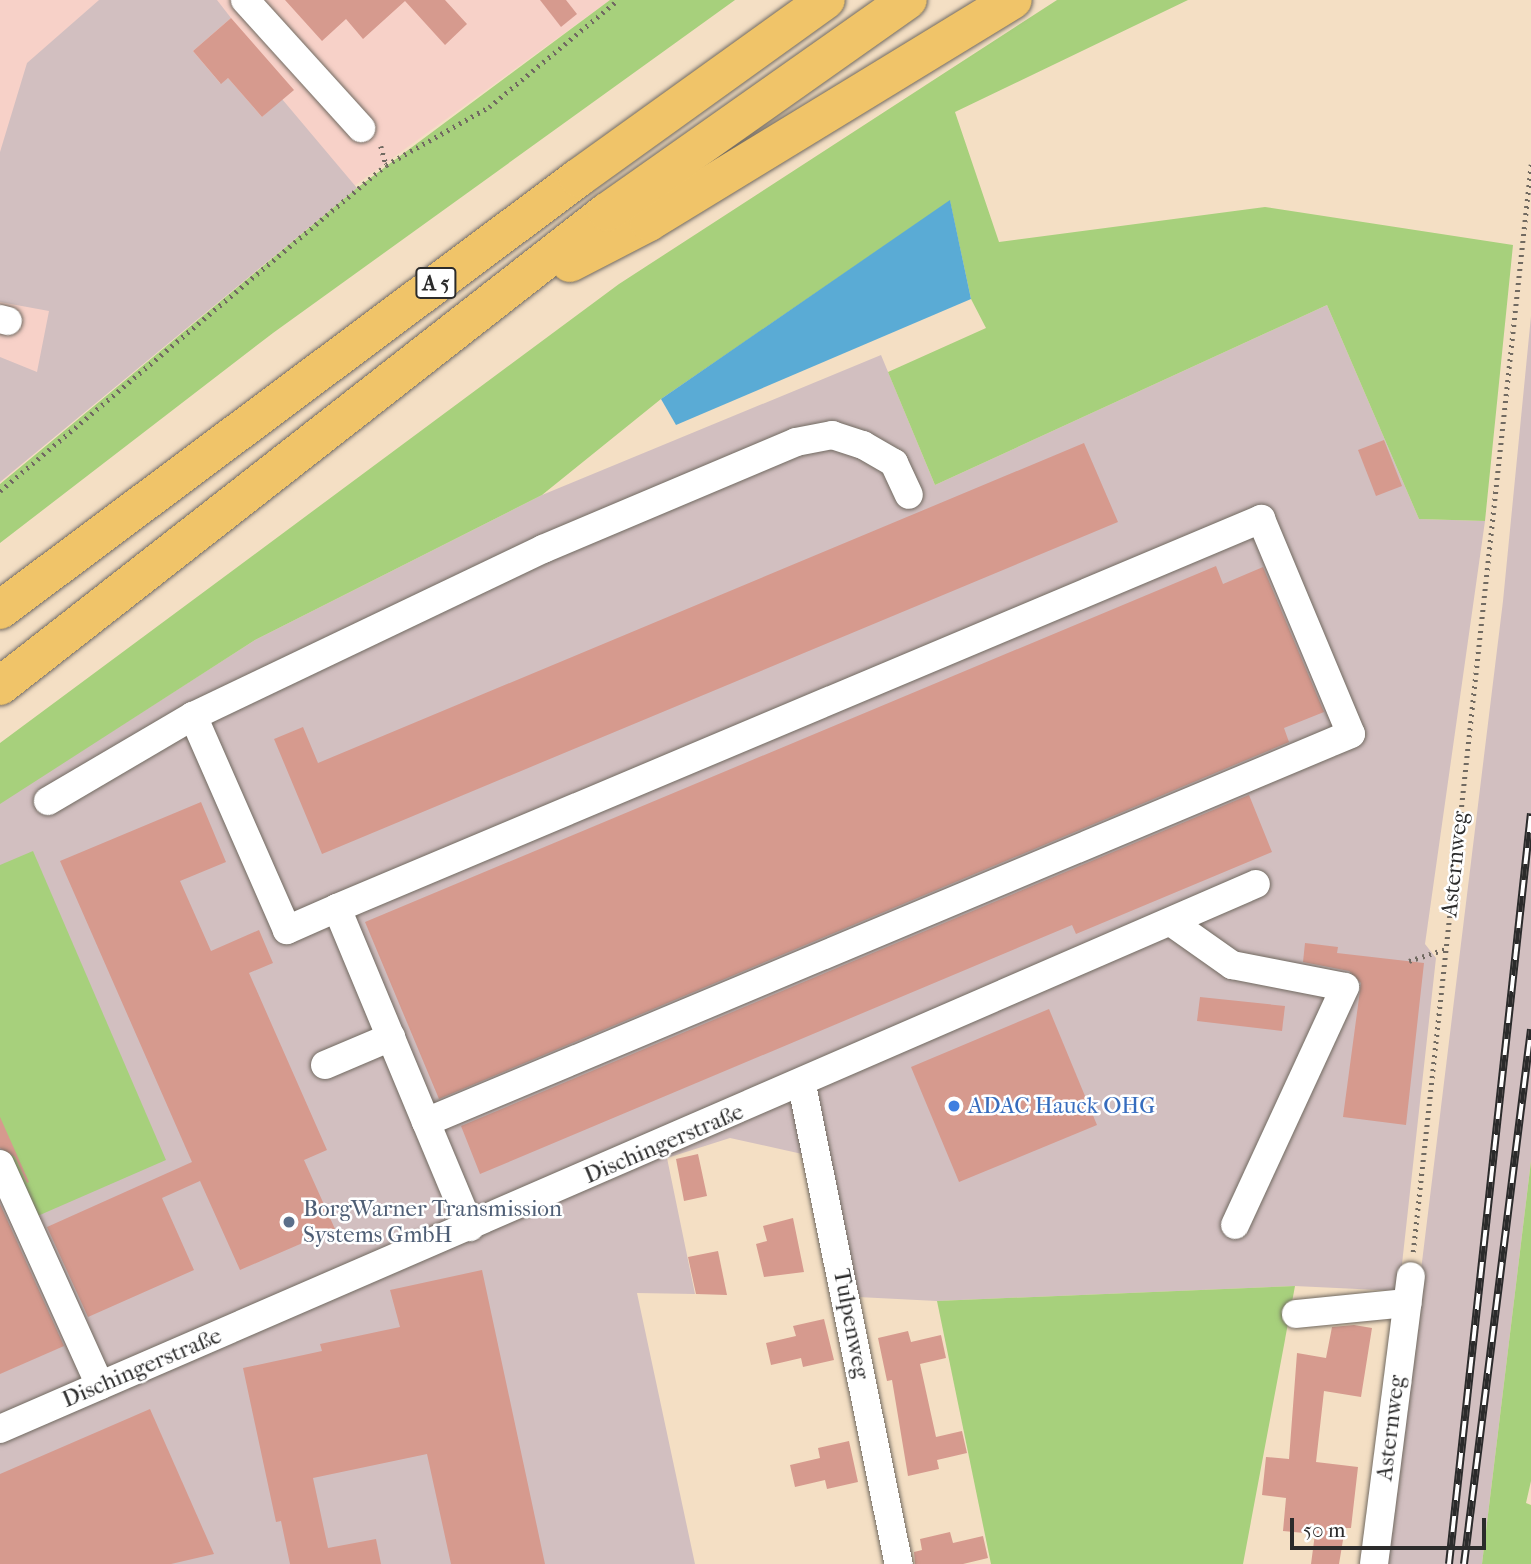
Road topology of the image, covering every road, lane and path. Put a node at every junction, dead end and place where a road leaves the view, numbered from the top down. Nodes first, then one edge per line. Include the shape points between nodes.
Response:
1 (245, 0) edge
2 (618, 0) edge
3 (826, 0) edge
4 (908, 0) edge
5 (1012, 0) edge
6 (361, 128) dead end
7 (1531, 164) edge
8 (481, 309) junction
9 (0, 491) edge
10 (909, 495) dead end
11 (0, 610) edge
12 (0, 687) edge
13 (193, 716) junction
14 (48, 802) dead end
15 (1256, 884) dead end
16 (337, 908) junction
17 (1171, 922) junction
18 (1446, 949) junction
19 (1409, 961) dead end
20 (391, 1037) junction
21 (326, 1065) dead end
22 (802, 1085) junction
23 (426, 1122) junction
24 (0, 1164) edge
25 (1235, 1225) dead end
26 (470, 1227) junction
27 (1409, 1289) junction
28 (1296, 1314) dead end
29 (100, 1385) junction
30 (0, 1429) edge
31 (899, 1564) edge
32 (1374, 1564) edge

1 - 6 street
2 - 9 path via 489,107 386,165
3 - 11 highway, A 5 via 578,178
4 - 8 highway, A 5 via 607,212
5 - 8 highway via 649,222
7 - 18 path, Asternweg
8 - 12 highway, A 5
10 - 13 street via 894,463 863,444 832,435 796,442 542,549
13 - 14 street
13 - 16 street via 287,930
15 - 17 street, Dischingerstraße
16 - 20 street
16 - 23 street via 1261,519 1351,734
17 - 22 street, Dischingerstraße
17 - 25 street via 1232,965 1345,987
18 - 19 path
18 - 27 path, Asternweg
20 - 21 street
20 - 23 street
22 - 26 street, Dischingerstraße
22 - 31 street, Tulpenweg
23 - 26 street
24 - 29 street
26 - 29 street, Dischingerstraße
27 - 28 street
27 - 32 street, Asternweg
29 - 30 street, Dischingerstraße

